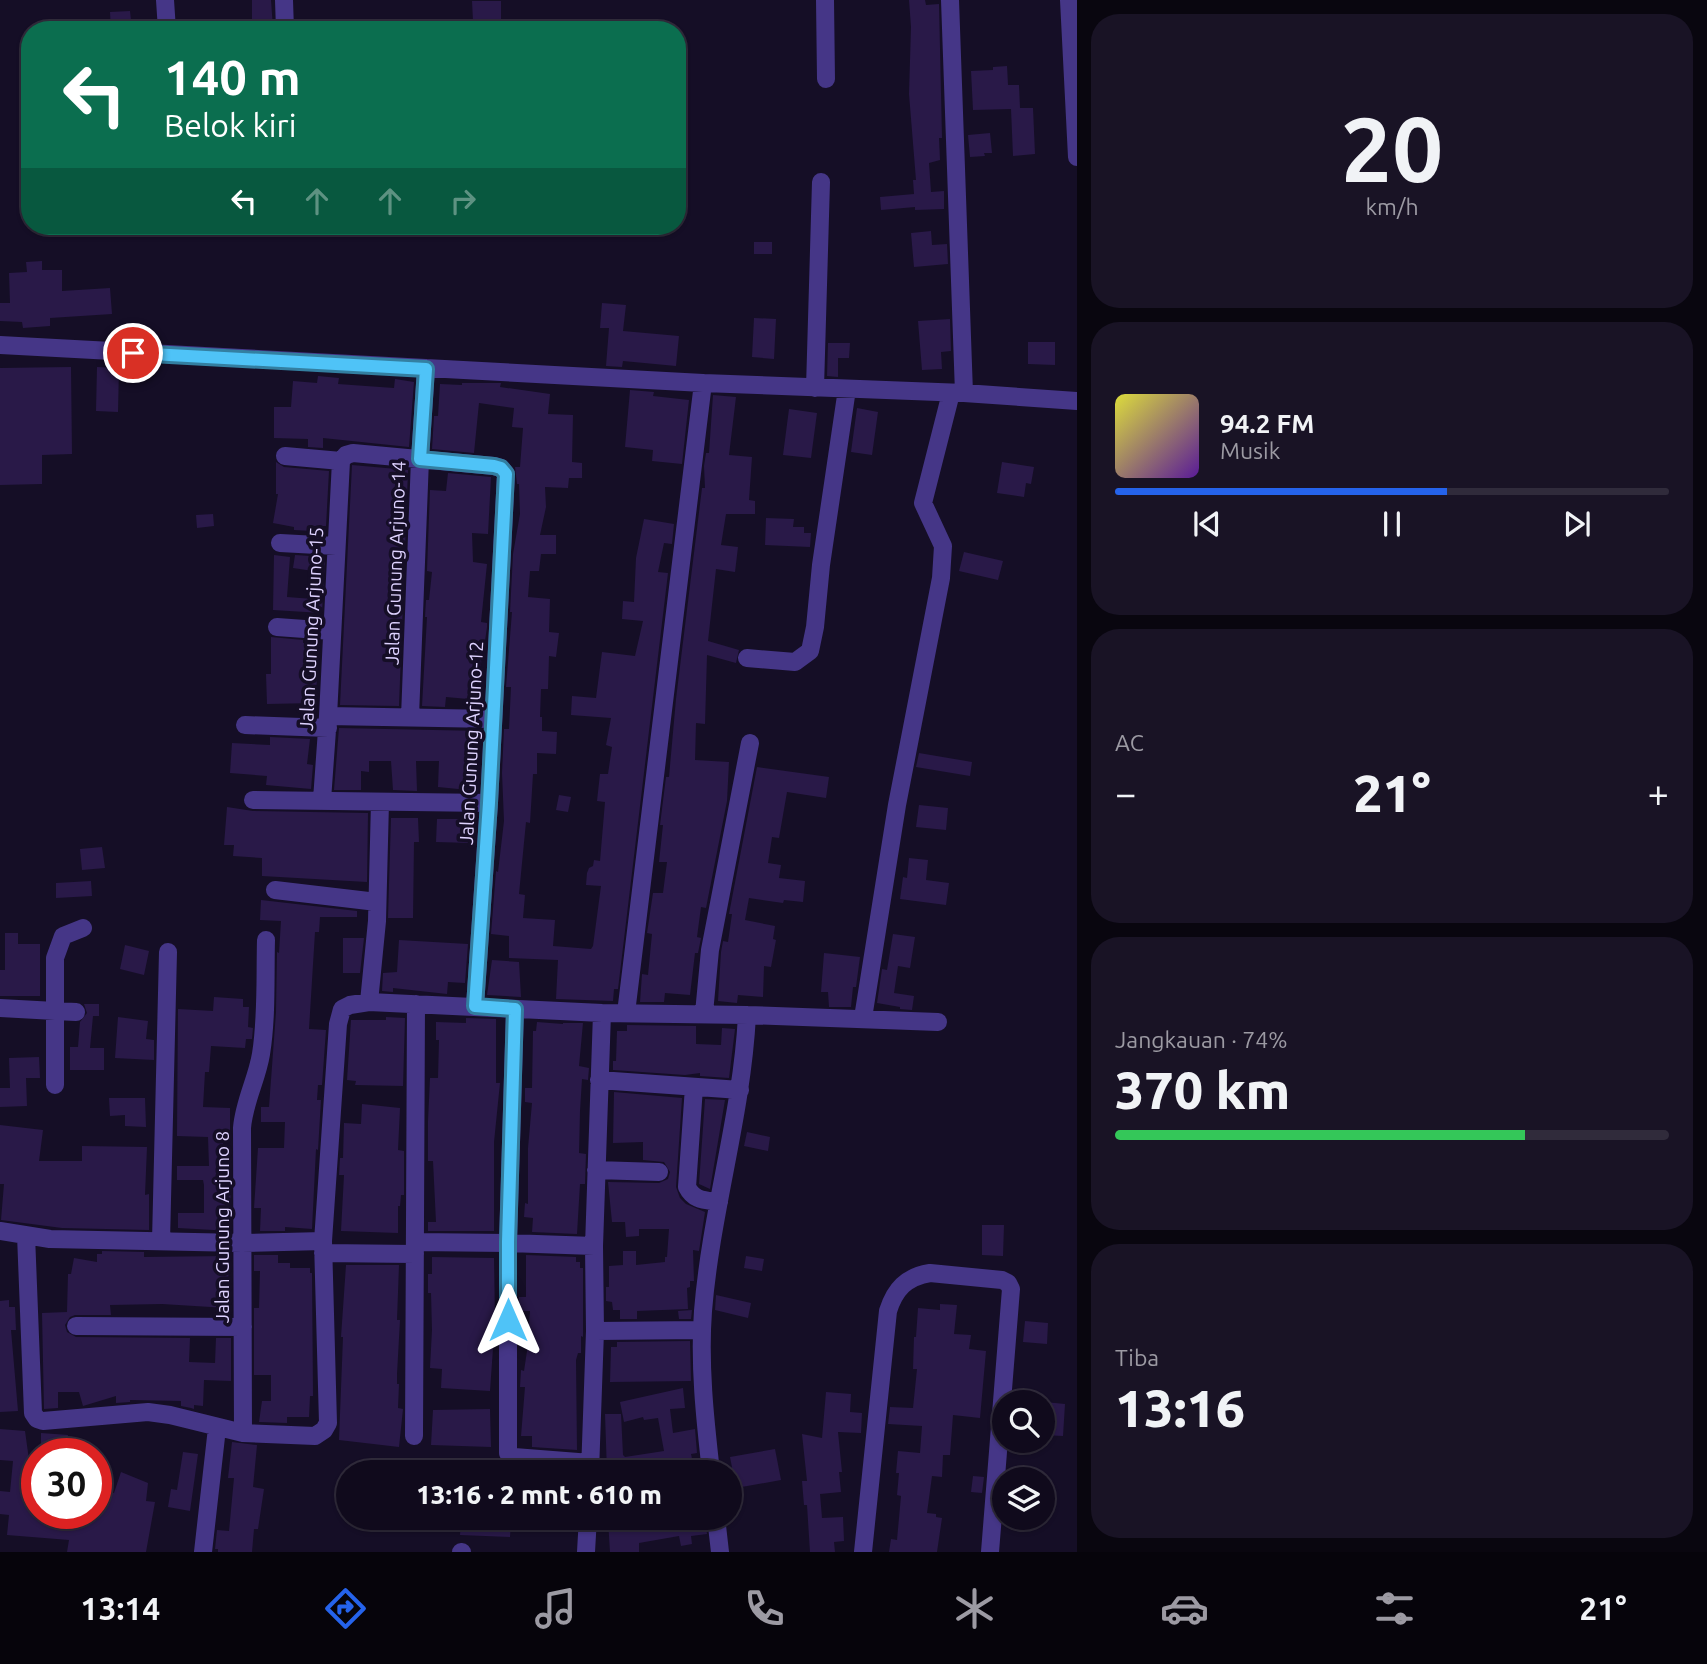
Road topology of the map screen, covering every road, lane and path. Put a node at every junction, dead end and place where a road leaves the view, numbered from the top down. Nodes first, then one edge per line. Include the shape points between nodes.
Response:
1 (165, 0) edge
2 (284, 0) edge
3 (825, 0) edge
4 (950, 0) edge
5 (1069, 0) edge
6 (166, 21) edge
7 (285, 21) edge
8 (826, 79) dead end
9 (1077, 156) edge
10 (821, 182) dead end
11 (0, 345) edge
12 (426, 369) junction
13 (703, 383) junction
14 (816, 388) junction
15 (847, 389) junction
16 (957, 393) junction
17 (1077, 401) edge
18 (285, 456) dead end
19 (420, 459) junction
20 (341, 461) junction
21 (281, 543) dead end
22 (336, 546) junction
23 (277, 627) dead end
24 (332, 631) junction
25 (747, 658) dead end
26 (410, 717) junction
27 (493, 719) junction
28 (328, 722) junction
29 (245, 725) dead end
30 (750, 743) dead end
31 (253, 800) dead end
32 (322, 800) junction
33 (380, 802) junction
34 (489, 803) junction
35 (275, 890) dead end
36 (377, 902) junction
37 (83, 928) dead end
38 (266, 940) dead end
39 (168, 952) dead end
40 (369, 1002) junction
41 (416, 1004) junction
42 (475, 1006) junction
43 (0, 1008) edge
44 (515, 1009) junction
45 (55, 1011) junction
46 (76, 1012) dead end
47 (602, 1013) junction
48 (626, 1013) junction
49 (704, 1013) junction
50 (747, 1014) junction
51 (863, 1018) junction
52 (938, 1022) dead end
53 (599, 1080) junction
54 (55, 1085) dead end
55 (694, 1087) junction
56 (740, 1090) junction
57 (596, 1170) junction
58 (659, 1172) dead end
59 (719, 1202) junction
60 (0, 1231) edge
61 (26, 1235) junction
62 (160, 1241) junction
63 (508, 1242) junction
64 (242, 1243) junction
65 (594, 1246) junction
66 (323, 1247) junction
67 (415, 1248) junction
68 (76, 1326) dead end
69 (243, 1327) junction
70 (702, 1330) junction
71 (595, 1331) junction
72 (217, 1428) junction
73 (243, 1433) junction
74 (414, 1436) dead end
75 (537, 1460) edge
76 (590, 1460) edge
77 (710, 1460) edge
78 (587, 1530) edge
79 (717, 1530) edge
80 (203, 1552) edge
81 (586, 1552) edge
82 (720, 1552) edge
83 (863, 1552) edge
84 (990, 1552) edge

1 - 6 street
2 - 7 street
3 - 8 street
4 - 16 street
5 - 9 street
10 - 14 street
11 - 12 street
12 - 13 street
12 - 19 street, Jalan Gunung Arjuno-14
13 - 14 street
13 - 48 street
14 - 15 street
15 - 16 street
15 - 25 street via 810,651 795,662
16 - 17 street
16 - 51 street via 923,503 941,538 941,578 896,811
18 - 20 street
19 - 20 street via 353,453
19 - 26 street, Jalan Gunung Arjuno-14
19 - 27 street, Jalan Gunung Arjuno-12 via 501,468 506,474
20 - 22 street, Jalan Gunung Arjuno-15
21 - 22 street
22 - 24 street, Jalan Gunung Arjuno-15
23 - 24 street
24 - 28 street, Jalan Gunung Arjuno-15
26 - 27 street
26 - 28 street
27 - 34 street, Jalan Gunung Arjuno-12
28 - 29 street
28 - 32 street, Jalan Gunung Arjuno-15
30 - 49 street via 710,950
31 - 32 street
32 - 33 street
33 - 34 street
33 - 36 street
34 - 42 street, Jalan Gunung Arjuno-12
35 - 36 street
36 - 40 street
37 - 45 street via 63,936 58,945
38 - 64 street, Jalan Gunung Arjuno 8 via 262,1045 243,1116
39 - 62 street
40 - 41 street
40 - 66 street via 350,1005 339,1014
41 - 42 street
41 - 67 street
42 - 44 street
43 - 45 street
44 - 47 street
44 - 63 street
45 - 46 street
45 - 54 street
47 - 48 street
47 - 53 street
48 - 49 street
49 - 50 street
50 - 51 street
50 - 56 street
51 - 52 street
53 - 55 street
53 - 57 street
55 - 56 street
55 - 59 street via 687,1187 698,1199
56 - 59 street
57 - 58 street
57 - 65 street
59 - 70 street
60 - 61 street
61 - 62 street
61 - 72 street via 33,1413 37,1419 148,1412
62 - 64 street
63 - 65 street
63 - 67 street
63 - 75 street via 508,1453
64 - 66 street
64 - 69 street, Jalan Gunung Arjuno 8
65 - 71 street
66 - 67 street
66 - 73 street via 328,1423 320,1433 306,1437
67 - 74 street
68 - 69 street
69 - 73 street, Jalan Gunung Arjuno 8
70 - 71 street
70 - 77 street
71 - 76 street
72 - 73 street
72 - 80 street
78 - 81 street
79 - 82 street
83 - 84 street via 888,1311 897,1290 918,1275 930,1273 1002,1280 1011,1289

